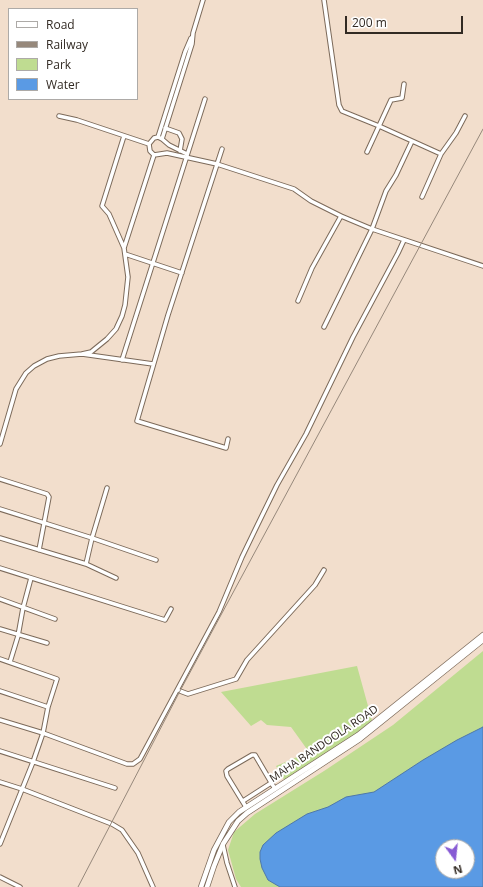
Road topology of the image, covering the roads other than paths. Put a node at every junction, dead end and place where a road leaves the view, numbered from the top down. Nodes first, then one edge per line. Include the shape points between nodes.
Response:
1 (204, 0) edge
2 (324, 0) edge
3 (193, 33) junction
4 (404, 84) dead end
5 (204, 99) dead end
6 (60, 116) dead end
7 (465, 116) dead end
8 (379, 126) junction
9 (165, 128) junction
10 (124, 136) junction
11 (160, 138) junction
12 (412, 141) junction
13 (149, 144) junction
14 (222, 149) dead end
15 (180, 150) junction
16 (367, 152) dead end
17 (441, 154) junction
18 (154, 155) junction
19 (186, 156) junction
20 (217, 164) junction
21 (422, 197) dead end
22 (341, 216) junction
23 (372, 228) junction
24 (404, 240) junction
25 (124, 248) junction
26 (125, 254) junction
27 (152, 264) junction
28 (483, 266) edge
29 (182, 273) junction
30 (298, 301) dead end
31 (324, 326) dead end
32 (82, 354) junction
33 (122, 360) junction
34 (153, 364) junction
35 (228, 439) dead end
36 (0, 444) edge
37 (0, 479) edge
38 (107, 488) dead end
39 (0, 509) edge
40 (45, 524) junction
41 (0, 538) edge
42 (92, 538) junction
43 (39, 550) junction
44 (156, 560) dead end
45 (86, 564) junction
46 (0, 568) edge
47 (324, 570) dead end
48 (31, 578) junction
49 (116, 578) dead end
50 (0, 600) edge
51 (23, 608) junction
52 (171, 609) dead end
53 (55, 619) dead end
54 (0, 629) edge
55 (483, 635) edge
56 (18, 636) junction
57 (483, 640) edge
58 (47, 643) dead end
59 (0, 660) edge
60 (10, 662) junction
61 (0, 691) edge
62 (180, 691) dead end
63 (48, 707) junction
64 (0, 720) edge
65 (43, 733) junction
66 (0, 751) edge
67 (33, 762) junction
68 (0, 782) edge
69 (271, 783) junction
70 (115, 788) dead end
71 (22, 789) junction
72 (275, 789) junction
73 (243, 801) junction
74 (246, 807) junction
75 (221, 836) junction
76 (0, 843) edge
77 (223, 844) junction
78 (0, 877) edge
79 (20, 887) edge
80 (153, 887) edge
81 (201, 887) edge
82 (207, 887) edge
83 (235, 887) edge

1 - 3 street
2 - 8 street via 339,105 342,111
3 - 9 street via 192,44
3 - 11 street
4 - 8 street via 402,98 391,100
5 - 19 street
6 - 10 street
7 - 17 street
8 - 12 street
8 - 16 street
9 - 11 street
9 - 15 street via 180,133
10 - 13 street
10 - 25 street via 102,206 109,214
11 - 13 street via 154,138
11 - 15 street
12 - 17 street
12 - 23 street via 386,191
13 - 18 street
14 - 20 street
15 - 19 street
17 - 21 street
18 - 19 street via 167,153
18 - 25 street
19 - 20 street
19 - 27 street
20 - 22 street via 294,190
20 - 29 street
22 - 23 street
22 - 30 street via 312,268
23 - 24 street
23 - 31 street
24 - 28 street
24 - 65 street via 256,528 219,612 140,759 133,764 126,764
25 - 26 street
26 - 27 street
26 - 32 street via 128,285 122,316 116,329 103,344 91,352
27 - 29 street
27 - 33 street
29 - 34 street
32 - 33 street
32 - 36 street via 47,359 26,372 16,389
33 - 34 street
34 - 35 street via 137,421 226,448
37 - 40 street via 47,494 49,500
38 - 42 street
39 - 40 street
40 - 42 street
40 - 43 street
41 - 43 street
42 - 44 street
42 - 45 street
43 - 45 street
45 - 49 street
46 - 48 street
47 - 62 street via 315,585 247,660 236,679 188,694
48 - 51 street
48 - 52 street via 165,620
50 - 51 street
51 - 53 street
51 - 56 street
54 - 56 street
55 - 72 main road, MAHA BANDOOLA ROAD via 368,727
56 - 58 street
56 - 60 street
57 - 77 main road, MAHA BANDOOLA ROAD via 360,739 243,816
59 - 60 street
60 - 63 street via 57,679
61 - 63 street
63 - 65 street
64 - 65 street
65 - 67 street
66 - 67 street
67 - 70 street
67 - 71 street
68 - 71 street
69 - 72 street
69 - 73 street
69 - 73 street via 255,755 228,769 226,776
71 - 76 street
71 - 80 street via 122,830 138,853
72 - 74 main road, MAHA BANDOOLA ROAD
73 - 74 street
74 - 75 main road, MAHA BANDOOLA ROAD via 235,816
75 - 77 street
75 - 81 main road, MAHA BANDOOLA ROAD
77 - 82 main road, MAHA BANDOOLA ROAD
77 - 83 street via 226,863
78 - 79 street

